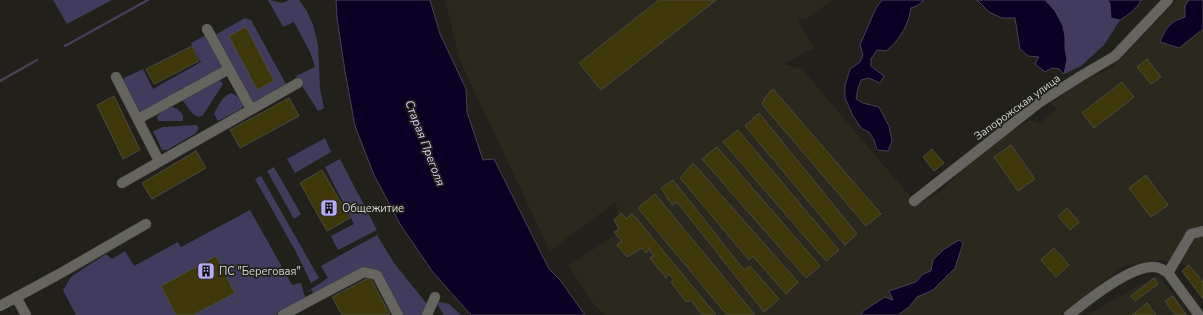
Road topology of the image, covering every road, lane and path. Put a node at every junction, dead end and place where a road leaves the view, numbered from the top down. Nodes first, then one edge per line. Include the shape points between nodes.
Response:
1 (1168, 0) edge
2 (207, 29) dead end
3 (229, 69) junction
4 (116, 77) dead end
5 (298, 83) dead end
6 (251, 109) junction
7 (138, 119) junction
8 (159, 161) junction
9 (122, 183) dead end
10 (914, 201) dead end
11 (146, 224) dead end
12 (1203, 231) edge
13 (1168, 273) junction
14 (16, 297) junction
15 (434, 297) dead end
16 (0, 306) edge
17 (26, 315) edge
18 (283, 315) edge
19 (398, 315) edge
20 (427, 315) edge
21 (1069, 315) edge
22 (1199, 315) edge

1 - 10 street, Запорожская улица via 1115,56 1040,102
2 - 3 street
3 - 6 street
3 - 7 street
4 - 7 street
5 - 6 street
6 - 8 street
7 - 8 street
8 - 9 street
11 - 14 street
12 - 13 street via 1191,234
13 - 21 street via 1153,266 1139,270 1120,279
13 - 22 street
14 - 16 street
14 - 17 street
15 - 20 street
18 - 19 street via 364,272 377,275

